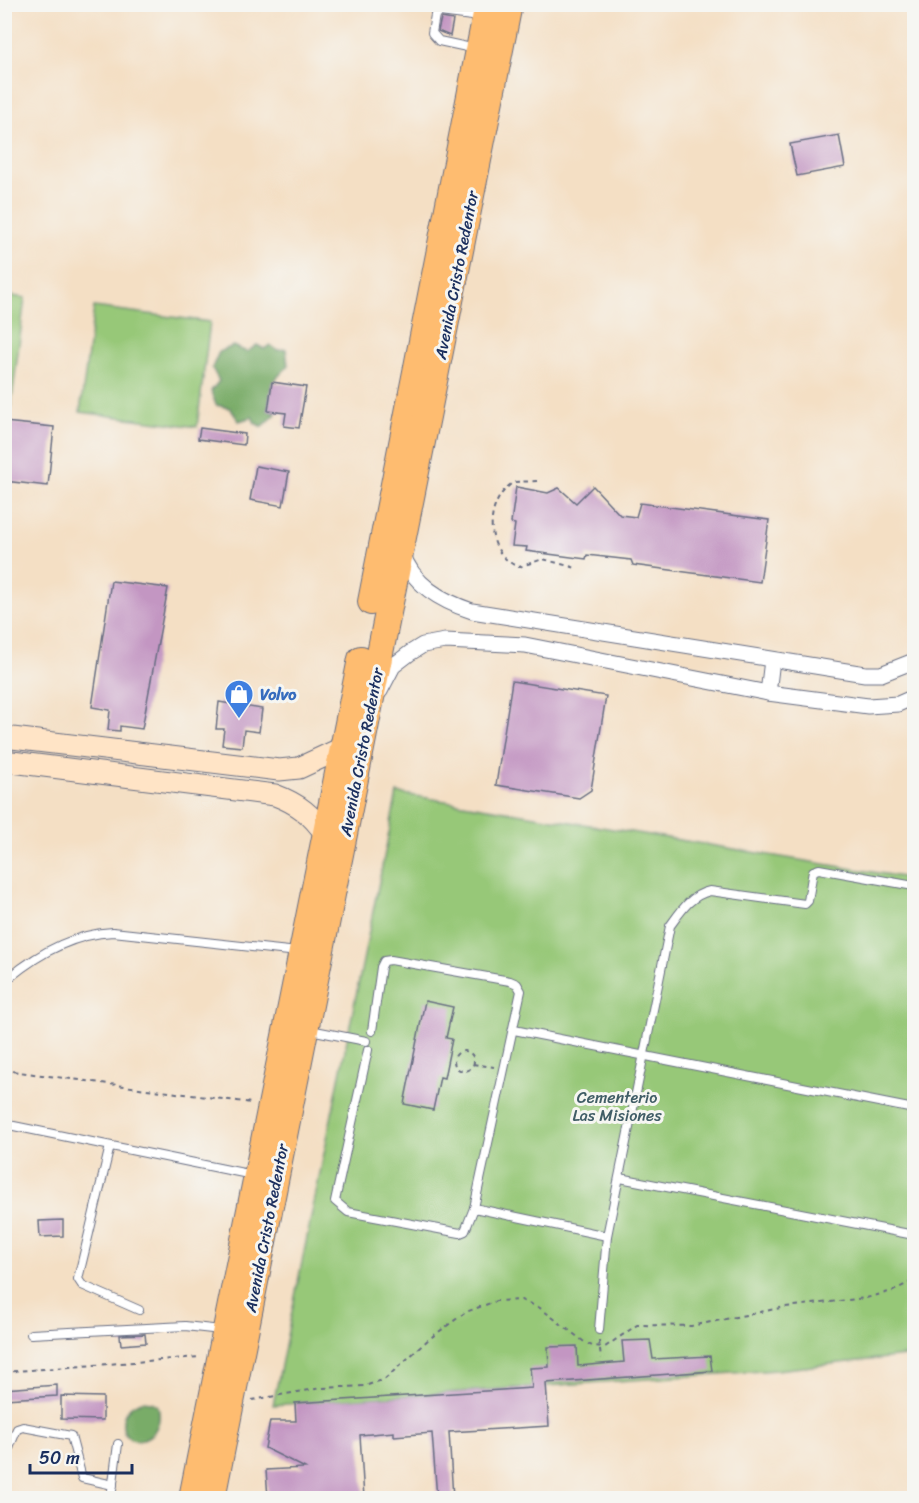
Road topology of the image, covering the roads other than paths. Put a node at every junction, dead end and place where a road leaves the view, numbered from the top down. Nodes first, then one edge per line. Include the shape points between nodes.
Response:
1 (509, 4) edge
2 (486, 11) edge
3 (479, 49) junction
4 (401, 546) junction
5 (509, 617) junction
6 (551, 625) junction
7 (507, 642) junction
8 (549, 648) junction
9 (772, 660) junction
10 (915, 661) edge
11 (768, 693) junction
12 (915, 697) edge
13 (370, 707) junction
14 (4, 736) edge
15 (342, 748) junction
16 (4, 761) edge
17 (279, 771) junction
18 (275, 795) junction
19 (327, 836) junction
20 (915, 886) edge
21 (302, 953) junction
22 (9, 978) dead end
23 (306, 1029) junction
24 (514, 1030) junction
25 (372, 1031) dead end
26 (366, 1041) dead end
27 (368, 1050) dead end
28 (643, 1054) junction
29 (915, 1109) edge
30 (4, 1124) edge
31 (110, 1146) junction
32 (256, 1176) junction
33 (620, 1178) junction
34 (474, 1208) junction
35 (915, 1235) edge
36 (607, 1236) junction
37 (139, 1310) dead end
38 (225, 1330) junction
39 (599, 1330) road end
40 (31, 1334) dead end
41 (118, 1444) dead end
42 (4, 1460) edge
43 (113, 1485) junction
44 (111, 1498) edge
45 (192, 1498) edge
46 (212, 1498) edge

1 - 4 highway, Avenida Cristo Redentor
2 - 3 highway, Avenida Cristo Redentor
2 - 3 lane via 435,15 432,33 439,41
3 - 15 highway, Avenida Cristo Redentor
4 - 5 street via 415,578 442,599 472,612
4 - 13 highway, Avenida Cristo Redentor
5 - 6 street
5 - 7 street via 522,629 522,634
6 - 8 street via 542,635
6 - 9 street
7 - 8 street
7 - 13 street via 445,641 423,645 393,666
8 - 11 street
9 - 10 street via 865,674 881,674
9 - 11 street
11 - 12 street via 868,706 898,704
13 - 23 highway, Avenida Cristo Redentor
14 - 17 main road
15 - 17 main road via 299,768
15 - 19 highway, Avenida Cristo Redentor
16 - 18 main road
17 - 18 main road
18 - 19 main road via 296,803
19 - 21 highway, Avenida Cristo Redentor
20 - 28 lane via 819,869 813,871 808,901 800,905 710,891 701,893 686,904 670,926
21 - 22 lane via 95,933 59,945
21 - 32 highway, Avenida Cristo Redentor
23 - 26 lane
23 - 46 highway, Avenida Cristo Redentor
24 - 25 lane via 521,991 517,984 391,960 381,966
24 - 28 lane
24 - 34 lane
27 - 34 lane via 335,1201 348,1212 460,1233 469,1226
28 - 29 lane
28 - 33 lane
30 - 31 lane
31 - 32 lane
31 - 37 lane via 78,1279 82,1285
32 - 38 highway, Avenida Cristo Redentor
33 - 35 lane
33 - 36 lane
34 - 36 lane
36 - 39 lane
38 - 40 lane via 185,1326
38 - 45 highway, Avenida Cristo Redentor
41 - 43 lane
42 - 43 lane via 18,1429 63,1434 74,1443 82,1478
43 - 44 lane

